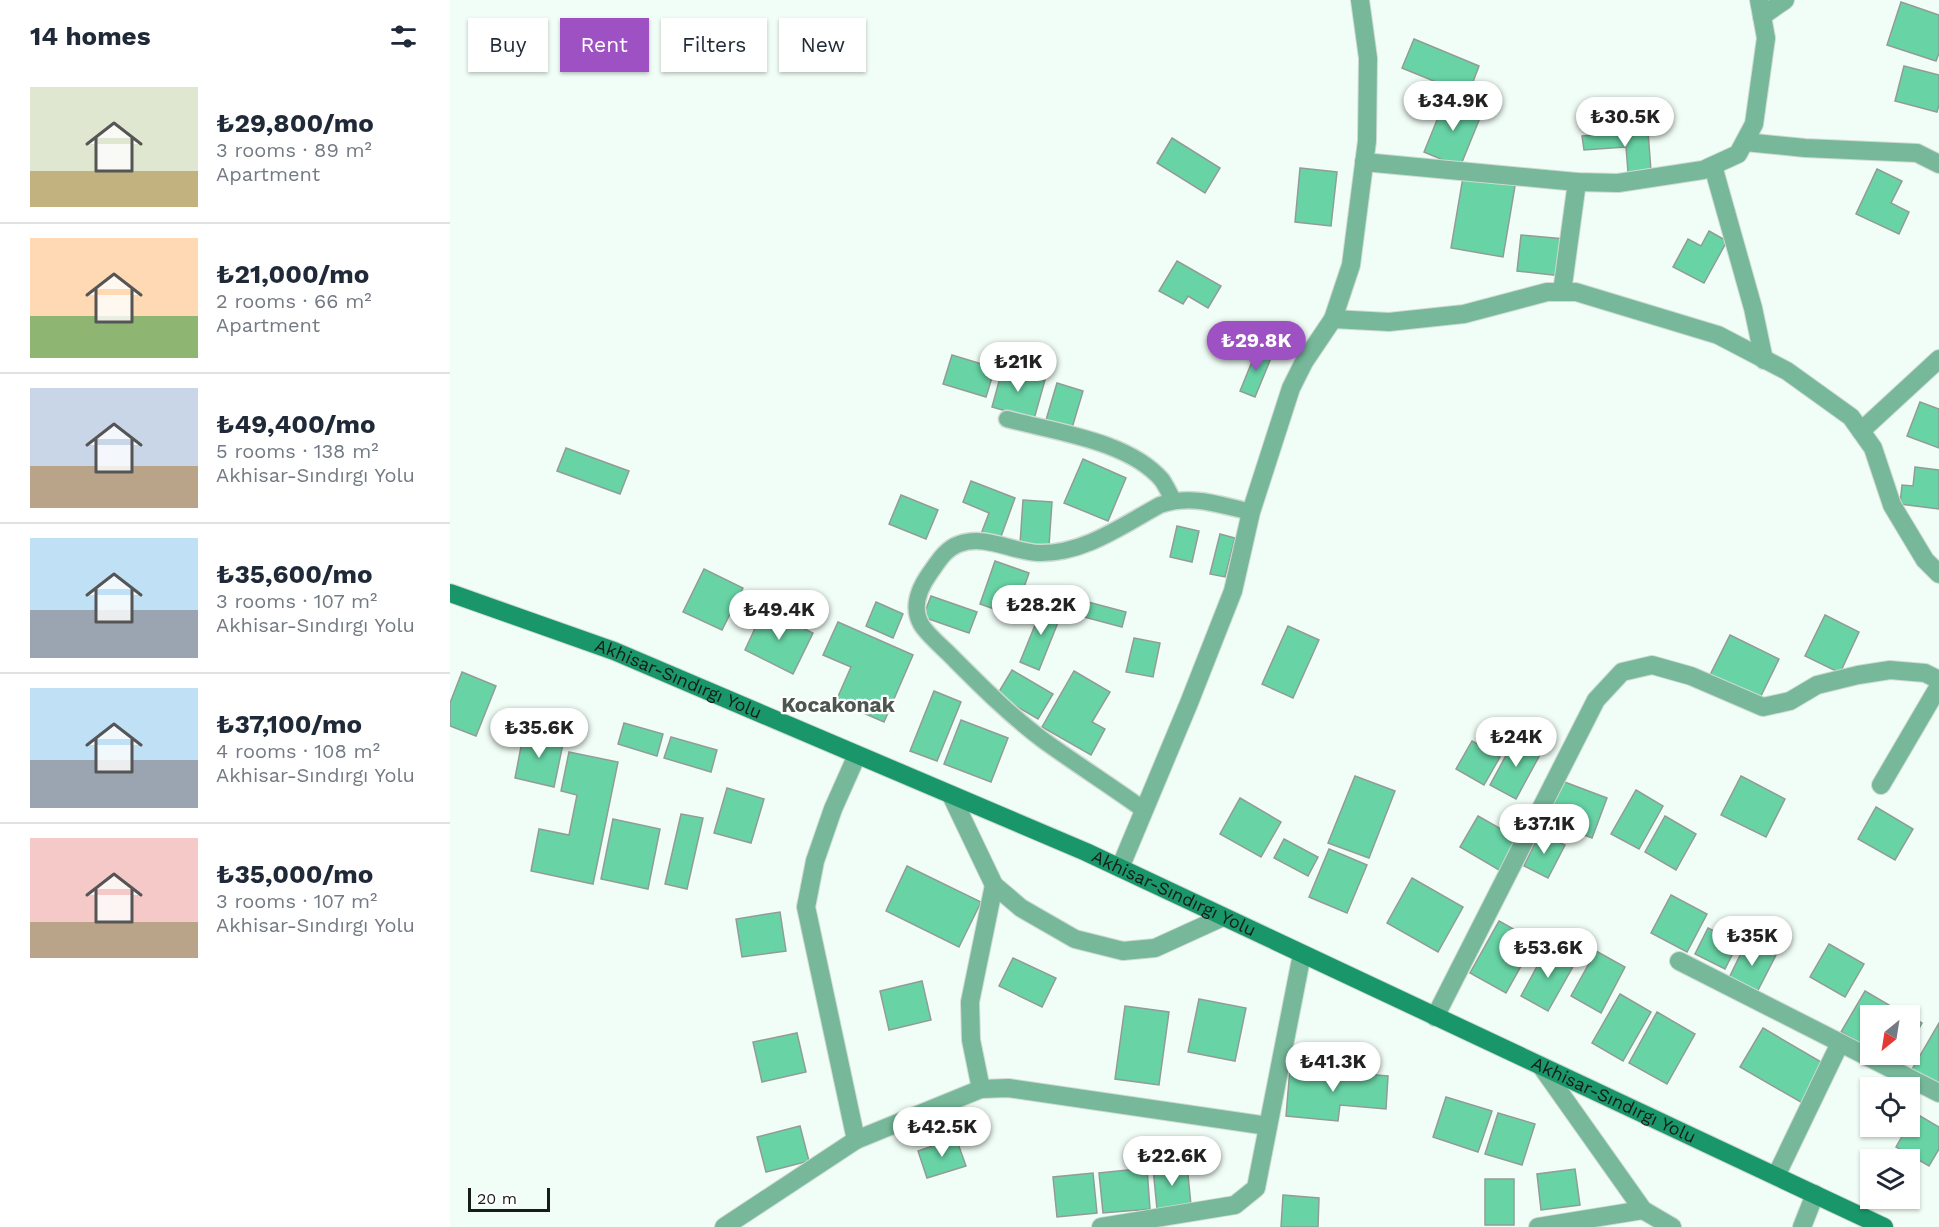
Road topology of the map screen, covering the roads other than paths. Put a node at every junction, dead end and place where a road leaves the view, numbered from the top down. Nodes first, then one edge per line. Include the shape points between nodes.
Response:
1 (1360, 0) edge
2 (1785, 0) edge
3 (1760, 8) edge
4 (1745, 142) junction
5 (1364, 162) junction
6 (1939, 164) edge
7 (1713, 166) junction
8 (1577, 182) junction
9 (1562, 292) junction
10 (1333, 319) junction
11 (1939, 358) edge
12 (1764, 360) junction
13 (1007, 419) dead end
14 (1861, 431) junction
15 (1173, 500) junction
16 (1251, 512) junction
17 (1939, 573) edge
18 (450, 593) edge
19 (1939, 680) edge
20 (1939, 686) edge
21 (857, 755) junction
22 (1881, 785) dead end
23 (951, 795) junction
24 (1144, 810) junction
25 (1120, 868) junction
26 (994, 885) junction
27 (1223, 917) junction
28 (1302, 954) junction
29 (1679, 961) dead end
30 (1435, 1017) junction
31 (1840, 1043) junction
32 (1541, 1066) junction
33 (981, 1089) junction
34 (1939, 1093) edge
35 (1268, 1126) junction
36 (856, 1140) junction
37 (1776, 1176) junction
38 (1815, 1194) junction
39 (1643, 1210) junction
40 (724, 1227) edge
41 (1101, 1227) edge
42 (1538, 1227) edge
43 (1672, 1227) edge
44 (1802, 1227) edge
45 (1884, 1227) edge

1 - 5 street via 1368,58
2 - 3 street
3 - 4 street via 1766,39 1754,124
4 - 6 street via 1917,153
4 - 7 street via 1738,154
5 - 8 street
5 - 10 street via 1351,265
7 - 8 street via 1703,171 1618,183
7 - 12 street
8 - 9 street
9 - 10 street via 1547,292 1464,314 1389,322
9 - 12 street via 1576,292 1718,335
10 - 16 street via 1291,388
11 - 14 street
12 - 14 street via 1787,371 1851,417
13 - 15 lane via 1126,452 1163,481
14 - 17 street via 1873,448 1892,505 1925,560
15 - 16 lane via 1191,499
15 - 24 lane via 1072,549 1038,553 981,540 956,545 942,556 925,580 917,601 921,624 1013,715
16 - 24 street via 1233,591
18 - 21 main road, Akhisar-Sındırgı Yolu via 614,651
19 - 30 street via 1925,673 1890,670 1817,685 1790,701 1764,707 1691,676 1652,665 1622,672 1596,700
20 - 22 street
21 - 23 main road, Akhisar-Sındırgı Yolu
21 - 36 street via 815,861 806,907
23 - 25 main road, Akhisar-Sındırgı Yolu
23 - 26 street
24 - 25 street
25 - 27 main road, Akhisar-Sındırgı Yolu
26 - 27 street via 1021,908 1075,939 1123,951 1155,948
26 - 33 street via 970,1002 970,1040
27 - 28 main road, Akhisar-Sındırgı Yolu
28 - 30 main road, Akhisar-Sındırgı Yolu
28 - 35 street
29 - 31 street
30 - 32 main road, Akhisar-Sındırgı Yolu
31 - 34 street
31 - 37 street
32 - 37 main road, Akhisar-Sındırgı Yolu
32 - 39 street
33 - 35 street via 1008,1088
33 - 36 street
35 - 41 street via 1256,1188 1235,1205
36 - 40 street
37 - 38 main road, Akhisar-Sındırgı Yolu
38 - 44 street
38 - 45 main road, Akhisar-Sındırgı Yolu
39 - 42 street
39 - 43 street

